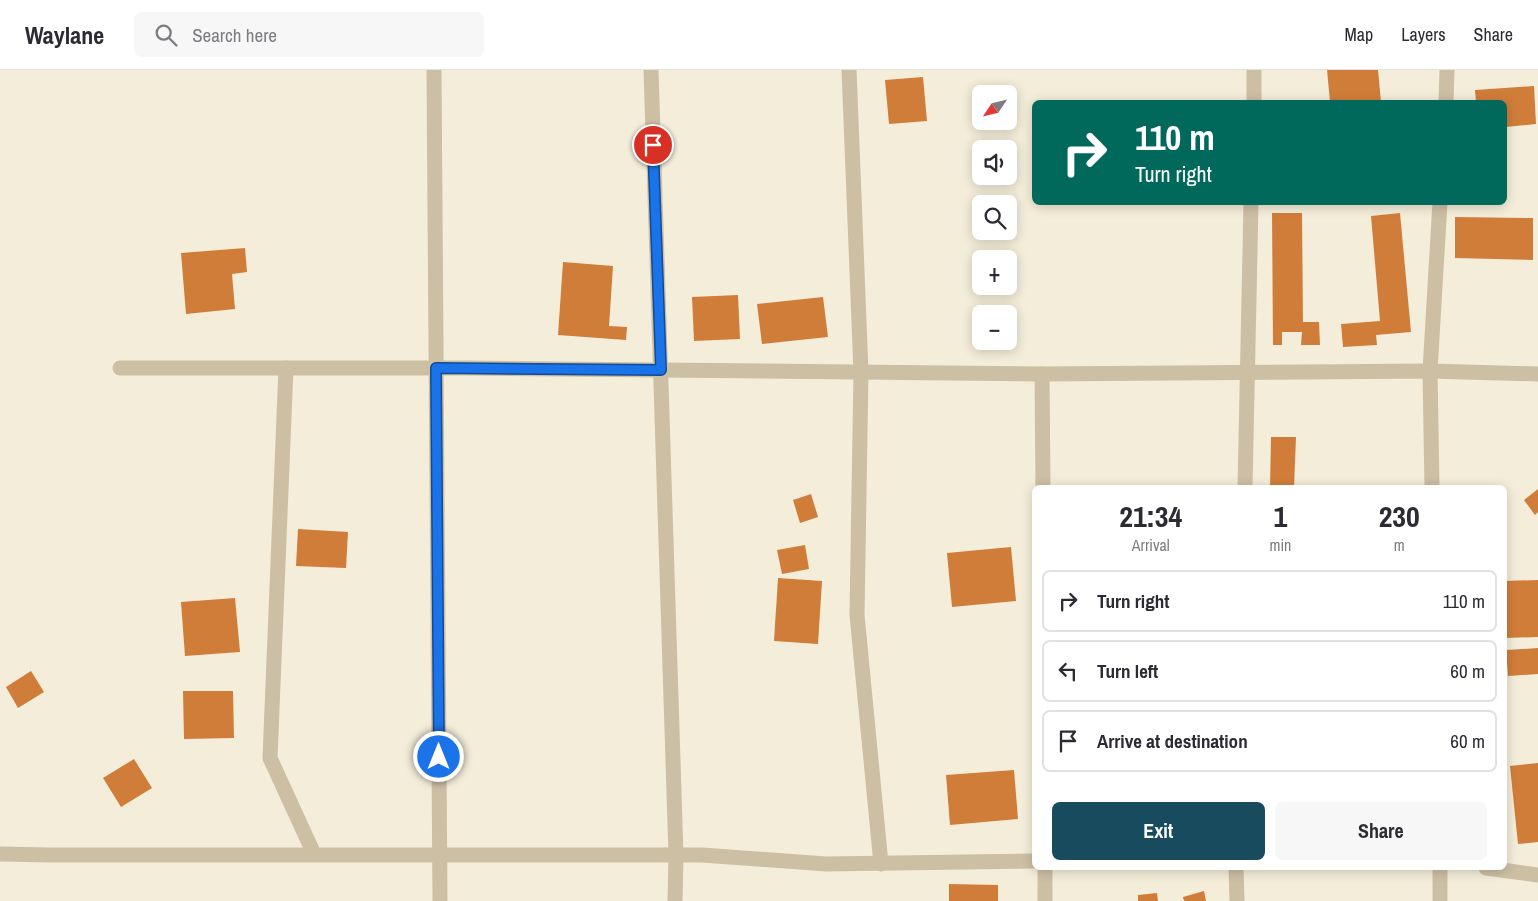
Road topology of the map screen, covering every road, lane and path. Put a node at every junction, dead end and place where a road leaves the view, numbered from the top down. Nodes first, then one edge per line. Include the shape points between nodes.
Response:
1 (434, 70) edge
2 (651, 70) edge
3 (849, 70) edge
4 (1254, 70) edge
5 (1448, 70) edge
6 (1254, 100) edge
7 (1446, 100) edge
8 (1251, 205) edge
9 (1440, 205) edge
10 (120, 368) dead end
11 (286, 368) junction
12 (436, 368) junction
13 (661, 370) junction
14 (1430, 371) junction
15 (861, 372) junction
16 (1247, 372) junction
17 (1042, 374) junction
18 (1538, 374) edge
19 (1043, 485) edge
20 (1245, 485) edge
21 (1432, 485) edge
22 (0, 854) edge
23 (314, 854) junction
24 (440, 854) junction
25 (676, 855) junction
26 (1032, 861) edge
27 (881, 864) junction
28 (1045, 870) edge
29 (1236, 870) edge
30 (1440, 870) edge
31 (1501, 870) edge
32 (1538, 875) edge
33 (440, 901) edge
34 (675, 901) edge
35 (1045, 901) edge
36 (1237, 901) edge
37 (1440, 901) edge

1 - 12 street
2 - 13 street
3 - 15 street
4 - 6 street
5 - 7 street
8 - 16 street
9 - 14 street
10 - 11 street
11 - 12 street
11 - 23 street via 270,758
12 - 13 street
12 - 24 street
13 - 15 street
13 - 25 street
14 - 16 street
14 - 18 street
14 - 21 street
15 - 17 street
15 - 27 street via 857,615
16 - 17 street
16 - 20 street
17 - 19 street
22 - 23 street
23 - 24 street
24 - 25 street
24 - 33 street
25 - 27 street
25 - 34 street
26 - 27 street
28 - 35 street
29 - 36 street
30 - 37 street
31 - 32 street

